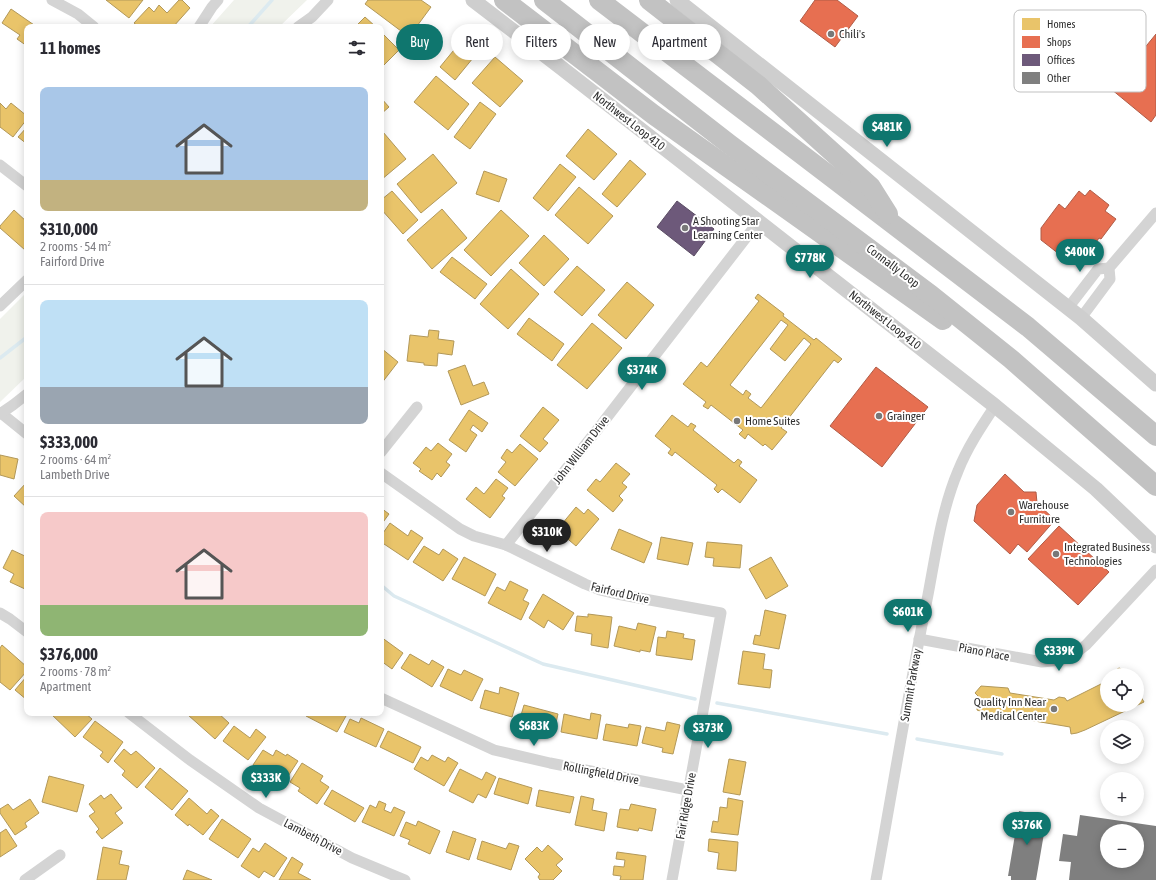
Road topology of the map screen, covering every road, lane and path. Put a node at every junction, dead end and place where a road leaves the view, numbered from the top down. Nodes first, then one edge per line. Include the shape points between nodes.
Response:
1 (52, 0) edge
2 (218, 0) edge
3 (328, 0) edge
4 (473, 0) edge
5 (504, 0) edge
6 (544, 0) edge
7 (599, 0) edge
8 (649, 0) edge
9 (677, 0) edge
10 (90, 24) edge
11 (201, 24) edge
12 (302, 24) edge
13 (0, 165) edge
14 (24, 184) edge
15 (1156, 213) edge
16 (759, 221) junction
17 (895, 226) junction
18 (1109, 268) junction
19 (24, 283) edge
20 (0, 306) edge
21 (1068, 308) junction
22 (1081, 318) junction
23 (1156, 384) edge
24 (24, 396) edge
25 (995, 406) junction
26 (417, 407) dead end
27 (1070, 411) junction
28 (0, 414) edge
29 (24, 432) edge
30 (1156, 436) edge
31 (384, 448) edge
32 (384, 475) edge
33 (1156, 486) edge
34 (506, 545) junction
35 (1156, 546) edge
36 (1156, 570) edge
37 (0, 613) edge
38 (721, 613) joint
39 (24, 630) edge
40 (919, 639) junction
41 (384, 699) edge
42 (134, 716) edge
43 (688, 790) junction
44 (60, 855) dead end
45 (25, 880) edge
46 (405, 880) edge
47 (672, 880) edge
48 (876, 880) edge

1 - 10 street
2 - 11 street
3 - 12 street
4 - 16 main road, Northwest Loop 410
5 - 27 highway via 654,115
6 - 27 highway, Connally Loop via 728,144 931,295 1011,359
7 - 17 highway
8 - 17 highway via 758,85 871,187
9 - 21 main road
13 - 14 street
15 - 18 street
16 - 25 main road, Northwest Loop 410
16 - 34 street, John William Drive
17 - 30 highway via 1028,327
18 - 21 street via 1098,269
18 - 22 street via 1110,279
19 - 20 street
21 - 22 main road
22 - 23 main road
24 - 28 street
25 - 35 main road, Northwest Loop 410 via 1096,489
25 - 40 street, Summit Parkway via 969,447 948,498
26 - 31 street
27 - 33 highway, Connally Loop
28 - 29 street
32 - 34 street, Fairford Drive via 460,529 474,536
34 - 38 street, Fairford Drive via 600,590
36 - 40 street, Piano Place via 1086,645 1075,654 1059,661 1042,662
37 - 39 street
38 - 43 street, Fair Ridge Drive
40 - 48 street, Summit Parkway
41 - 43 street, Rollingfield Drive via 494,750
42 - 46 street, Lambeth Drive via 190,760 259,808 352,858
43 - 47 street, Fair Ridge Drive
44 - 45 street

